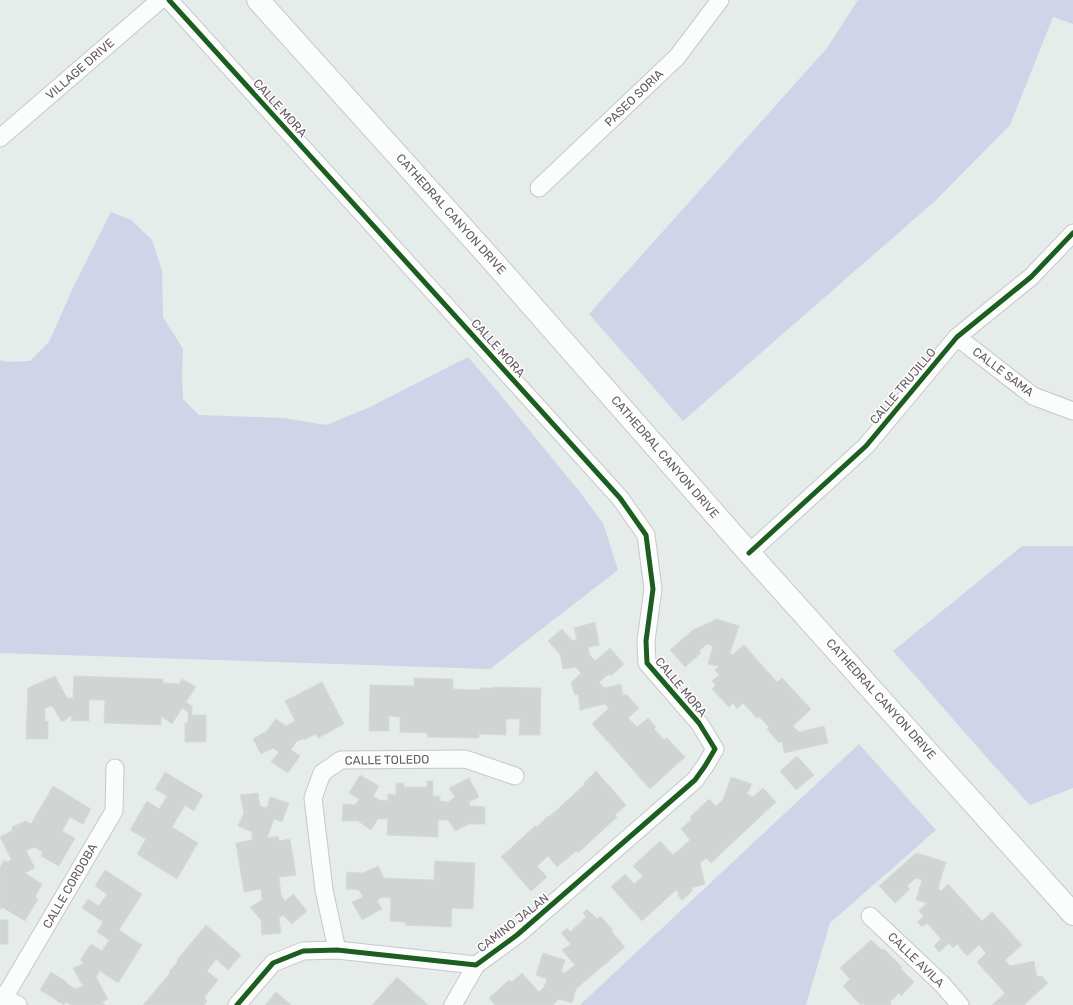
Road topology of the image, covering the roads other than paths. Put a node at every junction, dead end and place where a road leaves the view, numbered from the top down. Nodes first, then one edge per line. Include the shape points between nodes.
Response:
1 (160, 0) edge
2 (170, 0) edge
3 (258, 0) edge
4 (720, 0) edge
5 (0, 138) edge
6 (539, 188) dead end
7 (1073, 233) edge
8 (957, 337) junction
9 (1073, 411) edge
10 (749, 553) junction
11 (716, 749) joint
12 (115, 768) dead end
13 (515, 776) dead end
14 (1073, 914) edge
15 (870, 916) dead end
16 (337, 950) junction
17 (476, 965) junction
18 (7, 1001) edge
19 (237, 1005) edge
20 (453, 1005) edge
21 (960, 1005) edge

1 - 5 street, VILLAGE DRIVE
2 - 11 street, CALLE MORA via 620,498 646,535 653,589 646,641 647,663 699,723
3 - 10 street, CATHEDRAL CANYON DRIVE via 491,259
4 - 6 street, PASEO SORIA via 677,57
7 - 8 street, CALLE TRUJILLO via 1031,276
8 - 9 street, CALLE SAMA via 1033,396
8 - 10 street, CALLE TRUJILLO via 866,446
10 - 14 street, CATHEDRAL CANYON DRIVE
11 - 17 street, CAMINO JALAN via 695,780 517,935
12 - 18 street, CALLE CORDOBA via 114,810
13 - 16 street, CALLE TOLEDO via 465,759 341,760 322,773 313,798 324,890
15 - 21 street, CALLE AVILA via 942,984
16 - 17 street, CAMINO JALAN
16 - 19 street, CAMINO JALAN via 303,951 273,963
17 - 20 street

